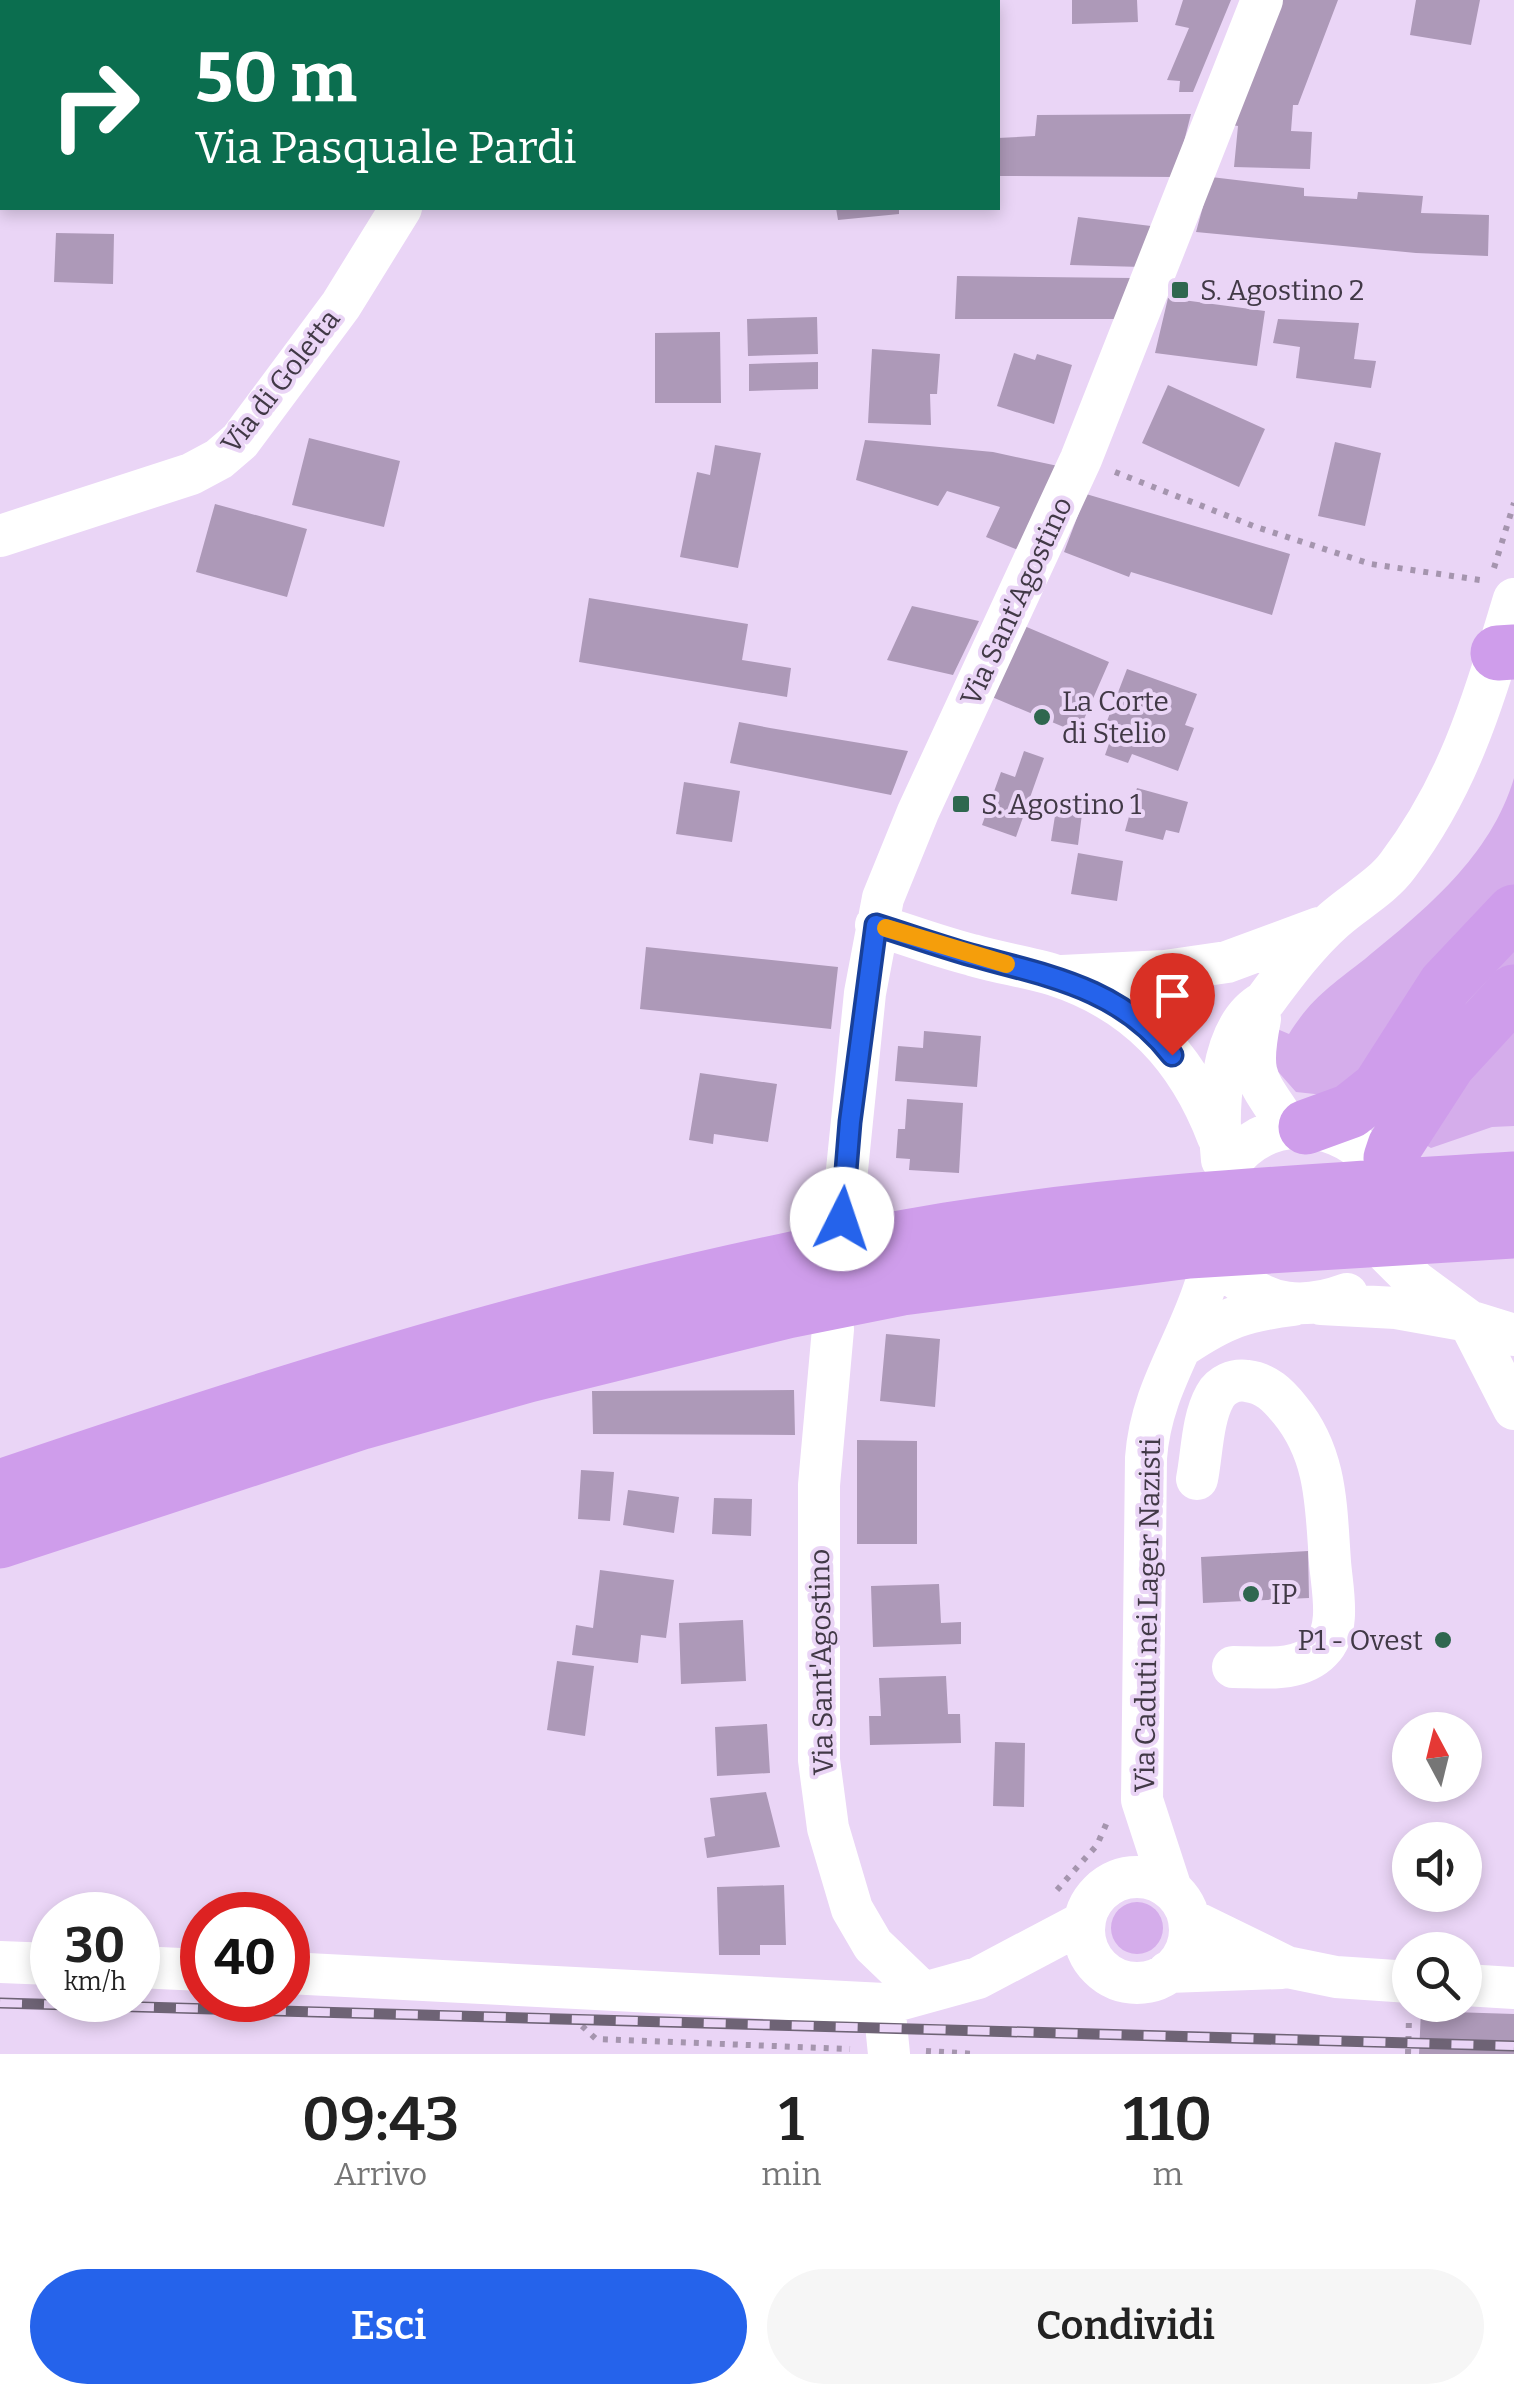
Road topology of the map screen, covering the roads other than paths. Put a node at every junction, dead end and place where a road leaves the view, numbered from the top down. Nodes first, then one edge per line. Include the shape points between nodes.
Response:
1 (1262, 0) edge
2 (400, 210) edge
3 (0, 536) edge
4 (1502, 590) edge
5 (1506, 652) edge
6 (1514, 912) edge
7 (1331, 922) junction
8 (876, 925) junction
9 (1056, 976) junction
10 (1514, 992) edge
11 (1264, 1002) junction
12 (1297, 1127) junction
13 (1223, 1156) junction
14 (1514, 1165) edge
15 (1392, 1167) junction
16 (1514, 1179) edge
17 (842, 1219) dead end
18 (1514, 1231) edge
19 (1307, 1305) junction
20 (1470, 1321) junction
21 (833, 1329) dead end
22 (1514, 1335) edge
23 (1184, 1345) junction
24 (1514, 1409) edge
25 (1197, 1479) dead end
26 (0, 1487) edge
27 (0, 1541) edge
28 (1234, 1667) dead end
29 (1126, 1807) junction
30 (1114, 1882) junction
31 (1180, 1904) junction
32 (1068, 1910) junction
33 (0, 1962) edge
34 (30, 1963) edge
35 (1287, 1967) junction
36 (1168, 1972) junction
37 (310, 1974) edge
38 (1114, 1978) junction
39 (1392, 1981) edge
40 (931, 1991) junction
41 (911, 2053) edge

1 - 8 street, Via Sant'Agostino via 1081,459 918,812
2 - 3 street, Via di Goletta via 240,442 192,474
4 - 5 street
5 - 7 street via 1442,799 1396,869
6 - 12 highway via 1445,985 1379,1088 1350,1111
7 - 9 street via 1227,962
7 - 11 street
8 - 9 street
8 - 17 street, Via Sant'Agostino
9 - 13 street via 1112,1002 1156,1034 1206,1106
10 - 15 highway via 1448,1064 1404,1131
11 - 12 street via 1254,1072
11 - 13 street via 1241,1023 1229,1053 1221,1096
12 - 13 street
12 - 15 street via 1336,1132
14 - 15 highway
15 - 16 highway
15 - 26 highway via 947,1230 697,1279 356,1369
18 - 27 highway via 1189,1250 806,1307 362,1422
19 - 20 street via 1396,1308
19 - 20 street via 1348,1294 1382,1257
19 - 23 street via 1250,1310
19 - 23 street, Via Caduti nei Lager Nazisti via 1265,1298 1220,1277
20 - 22 street
20 - 24 street
21 - 40 street, Via Sant'Agostino via 819,1485 819,1760 828,1828 852,1910 873,1945
23 - 29 street, Via Caduti nei Lager Nazisti via 1158,1392 1148,1440
25 - 28 street via 1214,1397 1238,1380 1264,1385 1280,1398 1307,1433 1324,1480 1331,1636 1302,1663
29 - 30 street
29 - 31 street, Via Caduti nei Lager Nazisti
30 - 31 street via 1158,1881
30 - 32 street
31 - 35 street
31 - 36 street via 1186,1950
32 - 38 street via 1090,1954
32 - 40 street
33 - 34 street
35 - 36 street
35 - 39 street
36 - 38 street via 1142,1982
37 - 40 street via 633,1988
38 - 40 street via 1049,1972
40 - 41 street via 885,2041

